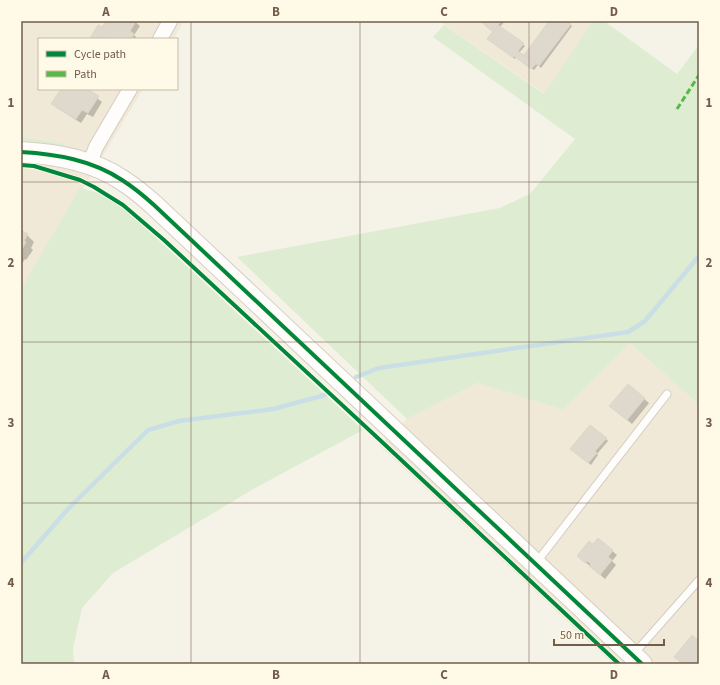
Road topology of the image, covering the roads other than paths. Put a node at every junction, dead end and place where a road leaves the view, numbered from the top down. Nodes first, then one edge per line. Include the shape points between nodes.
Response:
1 (170, 21) edge
2 (161, 38) edge
3 (129, 90) edge
4 (21, 152) edge
5 (89, 165) junction
6 (667, 394) dead end
7 (535, 564) junction
8 (699, 580) edge
9 (638, 660) edge

1 - 2 street
3 - 5 street via 96,147
4 - 5 street via 53,155
5 - 7 street via 123,180 154,205
6 - 7 lane
7 - 9 street
8 - 9 lane

